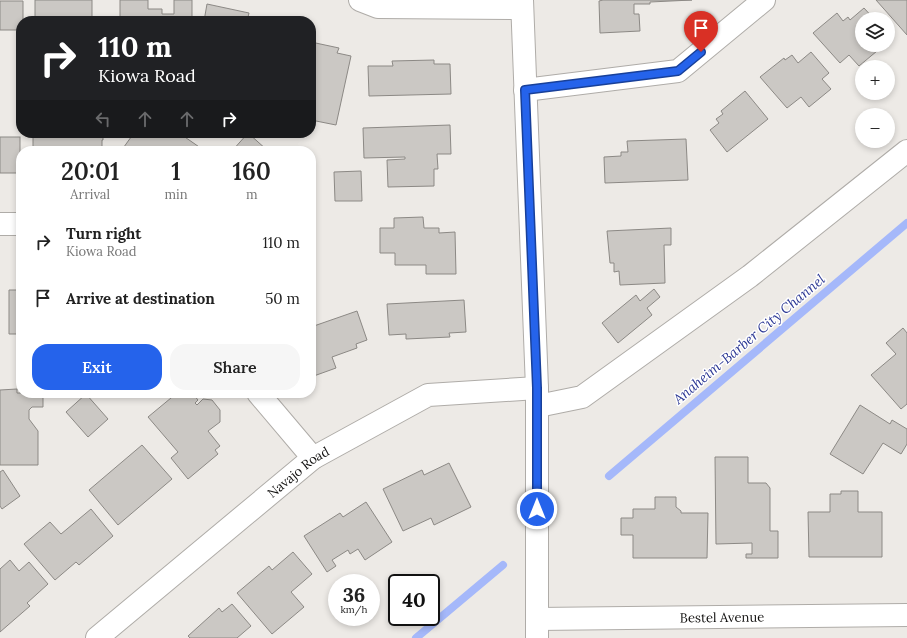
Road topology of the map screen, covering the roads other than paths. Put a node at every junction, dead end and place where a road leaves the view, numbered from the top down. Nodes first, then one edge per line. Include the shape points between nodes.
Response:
1 (360, 0) edge
2 (759, 2) edge
3 (522, 4) edge
4 (525, 90) junction
5 (907, 152) edge
6 (0, 224) edge
7 (16, 224) edge
8 (537, 397) junction
9 (262, 398) edge
10 (313, 458) junction
11 (907, 615) edge
12 (537, 628) edge
13 (96, 638) edge

1 - 3 street via 378,7
2 - 4 street via 678,71
3 - 4 street
4 - 8 street
5 - 8 street, Navajo Road via 750,276 582,397
6 - 7 street
8 - 10 street, Navajo Road via 428,395
8 - 12 street
9 - 10 street
10 - 13 street, Navajo Road
11 - 12 street, Bestel Avenue

